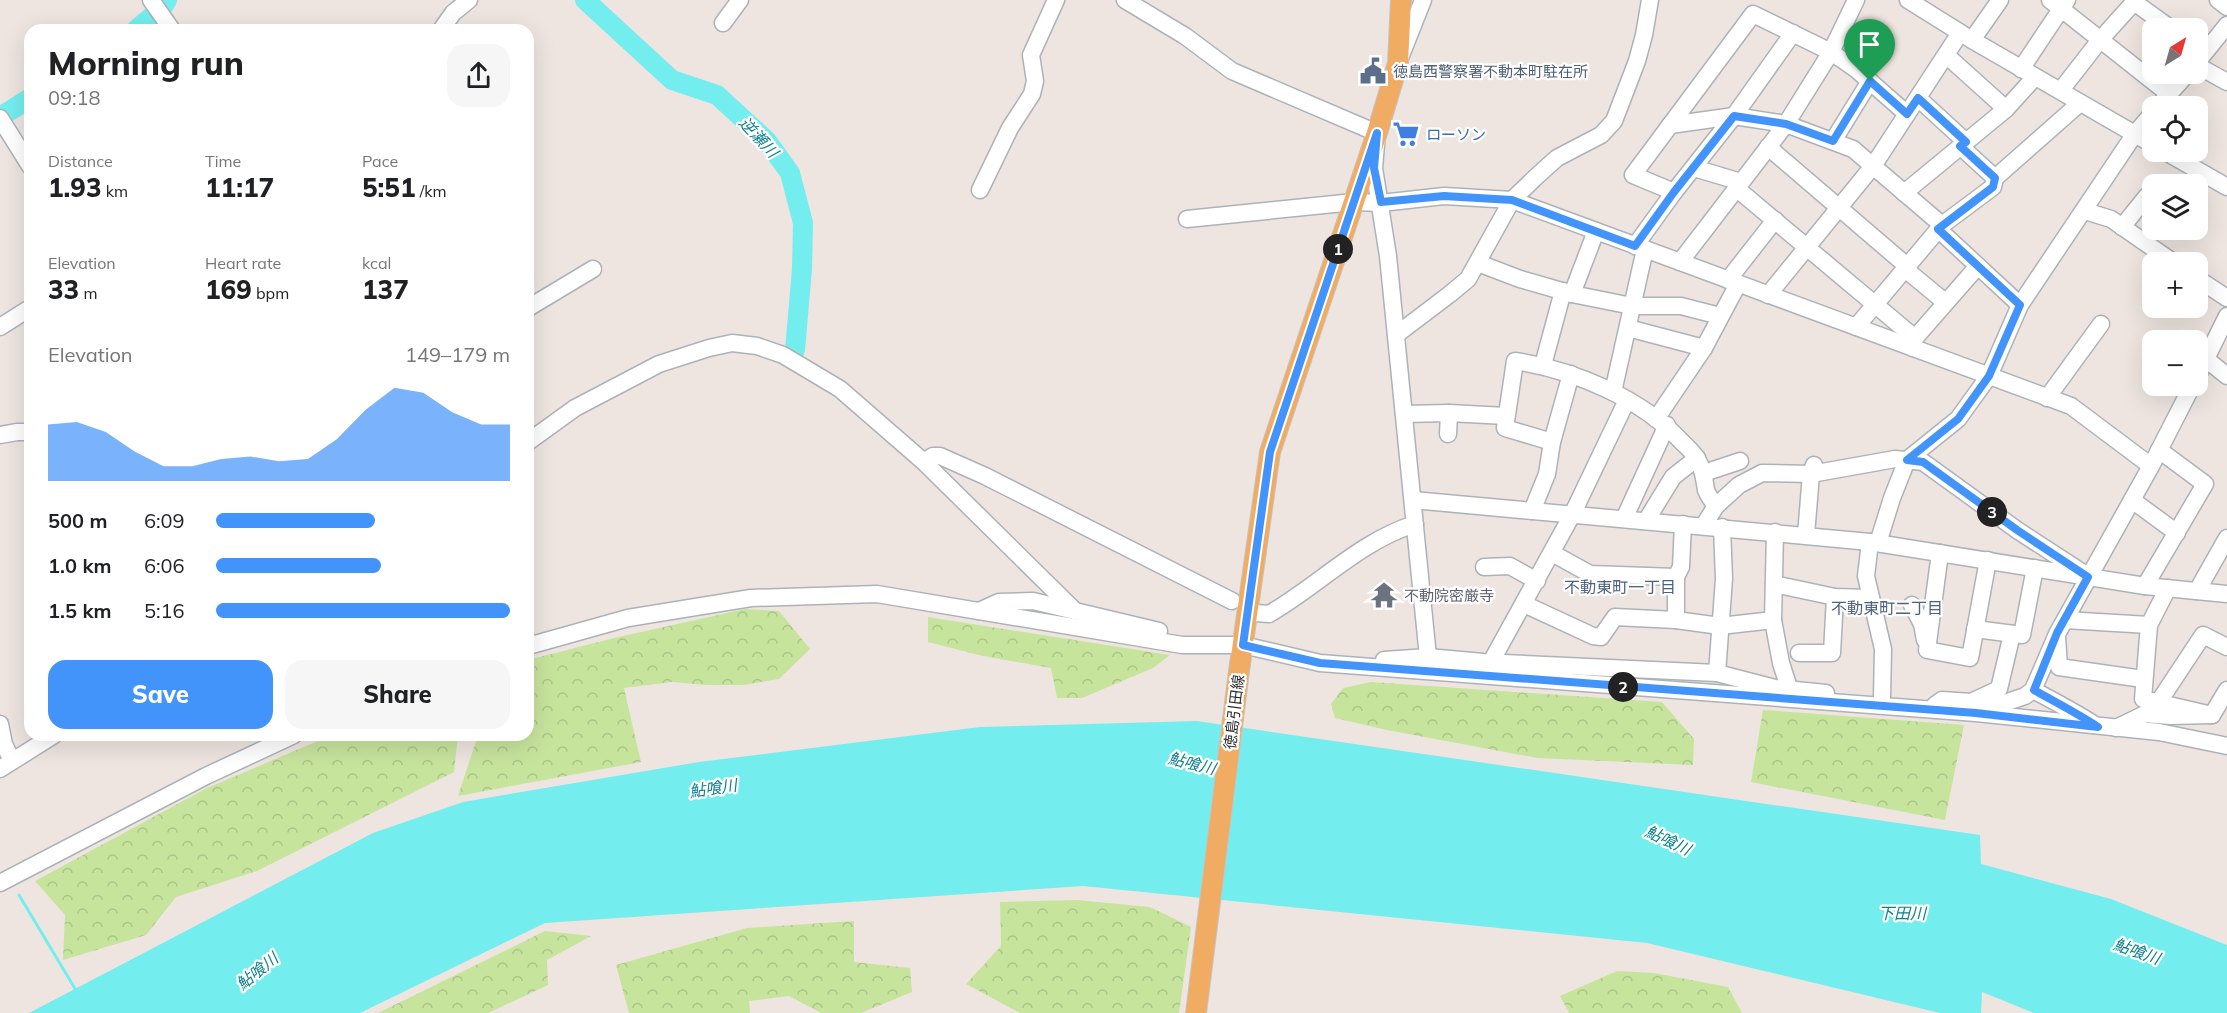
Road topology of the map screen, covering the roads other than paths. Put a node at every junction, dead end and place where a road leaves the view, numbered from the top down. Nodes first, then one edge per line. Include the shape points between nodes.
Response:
1 (469, 0) edge
2 (740, 0) edge
3 (1056, 0) edge
4 (1125, 0) edge
5 (1401, 0) edge
6 (1423, 0) edge
7 (1650, 0) edge
8 (1856, 0) edge
9 (1908, 0) edge
10 (2000, 0) edge
11 (2218, 0) edge
12 (2135, 1) edge
13 (2059, 3) edge
14 (156, 7) edge
15 (2227, 7) edge
16 (2157, 18) edge
17 (723, 23) dead end
18 (168, 24) edge
19 (445, 24) edge
20 (2227, 25) edge
21 (1793, 33) junction
22 (1966, 37) junction
23 (2100, 40) junction
24 (2208, 47) edge
25 (1831, 52) junction
26 (1946, 55) junction
27 (1398, 63) junction
28 (2208, 66) edge
29 (2028, 73) junction
30 (1870, 81) junction
31 (2227, 82) edge
32 (2178, 84) edge
33 (2061, 90) junction
34 (2160, 96) edge
35 (2168, 96) edge
36 (1918, 98) junction
37 (2080, 103) junction
38 (2006, 109) junction
39 (1907, 114) junction
40 (1734, 116) junction
41 (1, 120) edge
42 (1786, 124) junction
43 (1670, 125) junction
44 (2142, 126) edge
45 (1377, 133) junction
46 (2134, 135) junction
47 (2142, 139) edge
48 (1833, 141) junction
49 (1963, 144) junction
50 (1768, 147) junction
51 (24, 156) edge
52 (2183, 162) edge
53 (1873, 166) junction
54 (1694, 168) junction
55 (1995, 178) junction
56 (1738, 185) junction
57 (2227, 187) edge
58 (980, 190) dead end
59 (1674, 192) junction
60 (1904, 193) junction
61 (1512, 200) junction
62 (1354, 202) junction
63 (1381, 202) junction
64 (2142, 203) edge
65 (1839, 209) junction
66 (2085, 210) junction
67 (1187, 219) dead end
68 (1775, 220) junction
69 (1940, 227) junction
70 (2122, 227) junction
71 (1596, 231) junction
72 (1640, 248) junction
73 (1808, 248) junction
74 (2159, 252) edge
75 (1680, 262) junction
76 (1478, 263) junction
77 (1978, 266) junction
78 (1906, 267) junction
79 (593, 269) dead end
80 (1733, 282) junction
81 (2208, 286) edge
82 (1568, 293) junction
83 (1768, 295) junction
84 (2227, 298) edge
85 (1946, 302) junction
86 (534, 304) edge
87 (1874, 304) junction
88 (2020, 305) junction
89 (1632, 306) junction
90 (24, 312) edge
91 (1720, 316) junction
92 (2227, 316) edge
93 (2101, 324) dead end
94 (0, 327) edge
95 (1856, 327) junction
96 (1628, 328) junction
97 (1396, 335) junction
98 (1914, 343) junction
99 (1704, 348) junction
100 (2208, 354) edge
101 (2208, 360) edge
102 (1543, 365) junction
103 (1571, 374) junction
104 (1989, 376) junction
105 (2227, 376) edge
106 (1620, 396) junction
107 (2187, 396) edge
108 (2047, 398) junction
109 (1449, 413) junction
110 (1404, 414) junction
111 (1506, 416) junction
112 (1661, 422) junction
113 (24, 433) edge
114 (1448, 434) dead end
115 (0, 435) edge
116 (534, 438) edge
117 (1552, 442) junction
118 (2159, 450) junction
119 (1907, 460) junction
120 (1740, 461) dead end
121 (924, 462) junction
122 (1700, 465) junction
123 (2151, 466) junction
124 (1813, 469) junction
125 (1413, 500) junction
126 (2132, 500) junction
127 (1716, 506) junction
128 (1532, 511) junction
129 (1572, 514) junction
130 (1624, 519) junction
131 (1646, 520) junction
132 (1415, 524) junction
133 (1683, 524) junction
134 (1704, 525) junction
135 (1722, 527) junction
136 (1775, 532) junction
137 (2177, 533) junction
138 (1806, 535) junction
139 (2227, 538) edge
140 (1874, 542) junction
141 (1552, 553) junction
142 (1940, 553) junction
143 (1988, 560) junction
144 (1484, 567) dead end
145 (2035, 568) junction
146 (1676, 577) junction
147 (2088, 577) junction
148 (1537, 581) junction
149 (1774, 584) junction
150 (2145, 586) junction
151 (2168, 588) junction
152 (2197, 591) junction
153 (2227, 594) edge
154 (1835, 597) junction
155 (1870, 598) junction
156 (1232, 601) dead end
157 (1524, 604) junction
158 (1912, 605) dead end
159 (979, 611) junction
160 (1075, 611) junction
161 (1256, 613) dead end
162 (1676, 620) junction
163 (1773, 620) junction
164 (1720, 626) junction
165 (2149, 626) junction
166 (2061, 627) junction
167 (1975, 629) junction
168 (2012, 634) junction
169 (534, 644) edge
170 (1182, 645) junction
171 (1243, 645) junction
172 (2227, 647) edge
173 (1927, 650) junction
174 (1799, 653) dead end
175 (1428, 657) junction
176 (1491, 662) junction
177 (1320, 663) junction
178 (1718, 673) junction
179 (2143, 679) junction
180 (1789, 688) junction
181 (2034, 690) junction
182 (2227, 690) edge
183 (1882, 697) junction
184 (2158, 703) junction
185 (1935, 705) junction
186 (1951, 713) junction
187 (1976, 713) junction
188 (2212, 715) junction
189 (0, 724) edge
190 (2098, 727) junction
191 (2115, 728) junction
192 (2227, 736) edge
193 (44, 741) edge
194 (281, 741) edge
195 (2227, 746) edge
196 (6, 765) edge
197 (0, 883) edge
198 (1196, 1013) edge

1 - 19 street
2 - 17 street
3 - 58 street via 1031,56 1035,81 1032,94 1010,128
4 - 45 street via 1185,36 1232,71
5 - 27 main road, 徳島引田線
6 - 27 street
7 - 61 street via 1637,61 1614,121 1594,140 1557,158
8 - 25 street
9 - 22 street
10 - 22 street
11 - 15 street
12 - 16 street
12 - 23 street
13 - 23 street
13 - 29 street
14 - 18 street
20 - 24 street
21 - 25 street
21 - 40 street
21 - 43 street via 1753,14
22 - 26 street
22 - 29 street
23 - 33 street
23 - 34 street
25 - 30 street
25 - 42 street
26 - 36 street
26 - 38 street
27 - 45 main road, 徳島引田線
28 - 31 street
29 - 33 street
29 - 38 street
30 - 39 street
30 - 48 street
32 - 35 street
33 - 37 street
36 - 39 street
36 - 49 street
37 - 46 street
37 - 55 street
38 - 49 street
39 - 53 street
40 - 42 street
40 - 43 street
40 - 54 street
41 - 51 street
42 - 48 street
42 - 50 street
43 - 59 street via 1633,175
44 - 46 street
45 - 62 main road, 徳島引田線
45 - 63 street via 1374,168
46 - 47 street
46 - 66 street
48 - 53 street via 1853,149
49 - 55 street
49 - 60 street
50 - 56 street
50 - 65 street
52 - 57 street
53 - 60 street
53 - 65 street
54 - 56 street
54 - 59 street
55 - 69 street via 1993,187
56 - 68 street
56 - 75 street
59 - 72 street
60 - 69 street
61 - 63 street via 1444,196
61 - 71 street
61 - 76 street
62 - 63 street
62 - 67 street
62 - 171 main road, 徳島引田線 via 1270,452
63 - 97 street
64 - 70 street
65 - 73 street
65 - 78 street
66 - 70 street
66 - 88 street
68 - 73 street
68 - 80 street
69 - 77 street
69 - 78 street
70 - 74 street
71 - 72 street
71 - 82 street
72 - 75 street
72 - 89 street
73 - 83 street
73 - 87 street
75 - 80 street
76 - 82 street
76 - 97 street via 1468,279
77 - 85 street
77 - 88 street
78 - 85 street
78 - 87 street
79 - 86 street
80 - 83 street
80 - 91 street
81 - 84 street
82 - 89 street
82 - 102 street
83 - 95 street
85 - 98 street
87 - 95 street
87 - 98 street
88 - 104 street
89 - 91 street via 1681,306
89 - 96 street
90 - 94 street
91 - 99 street
92 - 100 street
93 - 108 street
95 - 98 street
96 - 99 street
96 - 106 street
97 - 110 street
98 - 104 street
99 - 112 street
101 - 105 street
102 - 103 street
102 - 111 street via 1515,361
103 - 106 street
103 - 117 street
104 - 108 street
104 - 119 street via 1958,419
106 - 112 street
106 - 129 street
107 - 118 street
108 - 123 street via 2071,406
109 - 110 street
109 - 111 street
109 - 114 street
110 - 125 street
111 - 117 street via 1505,428
112 - 122 street
112 - 130 street
113 - 115 street
116 - 121 street via 575,408 659,364 732,344 756,346 783,355 840,389
117 - 128 street via 1547,474
118 - 123 street
118 - 137 street via 2205,484
119 - 124 street
119 - 140 street
119 - 147 street via 1923,462
120 - 122 street
121 - 156 street via 940,456 985,476
121 - 160 street
122 - 127 street via 1707,492
122 - 131 street via 1673,477
123 - 126 street
124 - 127 street via 1762,473 1739,484
124 - 138 street
125 - 128 street
125 - 132 street
126 - 137 street
126 - 147 street
127 - 134 street
128 - 129 street
129 - 130 street
129 - 141 street
130 - 131 street
131 - 133 street
132 - 161 street via 1362,550 1269,614
132 - 175 street
133 - 134 street
133 - 146 street via 1681,567
134 - 135 street
135 - 136 street
135 - 164 street via 1724,579
136 - 138 street
136 - 149 street
137 - 150 street
138 - 140 street
139 - 152 street
140 - 142 street
140 - 155 street via 1866,576
141 - 146 street via 1590,574
141 - 148 street
142 - 143 street
142 - 173 street
143 - 145 street
143 - 167 street
144 - 148 street via 1510,566
145 - 147 street
145 - 168 street via 2022,635
146 - 162 street
147 - 150 street
147 - 166 street
148 - 157 street
149 - 154 street
149 - 163 street
150 - 151 street
151 - 152 street
151 - 165 street
152 - 153 street
154 - 155 street
154 - 174 street via 1832,653
155 - 183 street via 1883,649
157 - 162 street via 1601,637 1615,617
157 - 176 street
158 - 173 street via 1922,624
159 - 160 street via 999,602 1034,601
159 - 169 street via 878,594 752,598 628,618
159 - 170 street
160 - 170 street via 1166,633
162 - 164 street
163 - 164 street
163 - 180 street
164 - 178 street
165 - 166 street
165 - 179 street
166 - 179 street via 2059,667
166 - 181 street
167 - 168 street
167 - 173 street via 1970,658
168 - 185 street via 1999,689 1971,702 1942,700
170 - 171 street
171 - 177 street
171 - 198 main road, 徳島引田線
172 - 184 street via 2203,635
175 - 176 street
175 - 177 street
176 - 178 street
177 - 186 street
178 - 180 street
179 - 184 street via 2143,699
180 - 183 street
181 - 187 street
181 - 190 street
182 - 188 street
183 - 185 street
184 - 188 street
185 - 186 street
186 - 187 street
187 - 190 street
188 - 191 street via 2145,714
189 - 196 street
190 - 191 street
191 - 192 street via 2141,723
191 - 195 street via 2159,732
193 - 196 street
194 - 197 street

